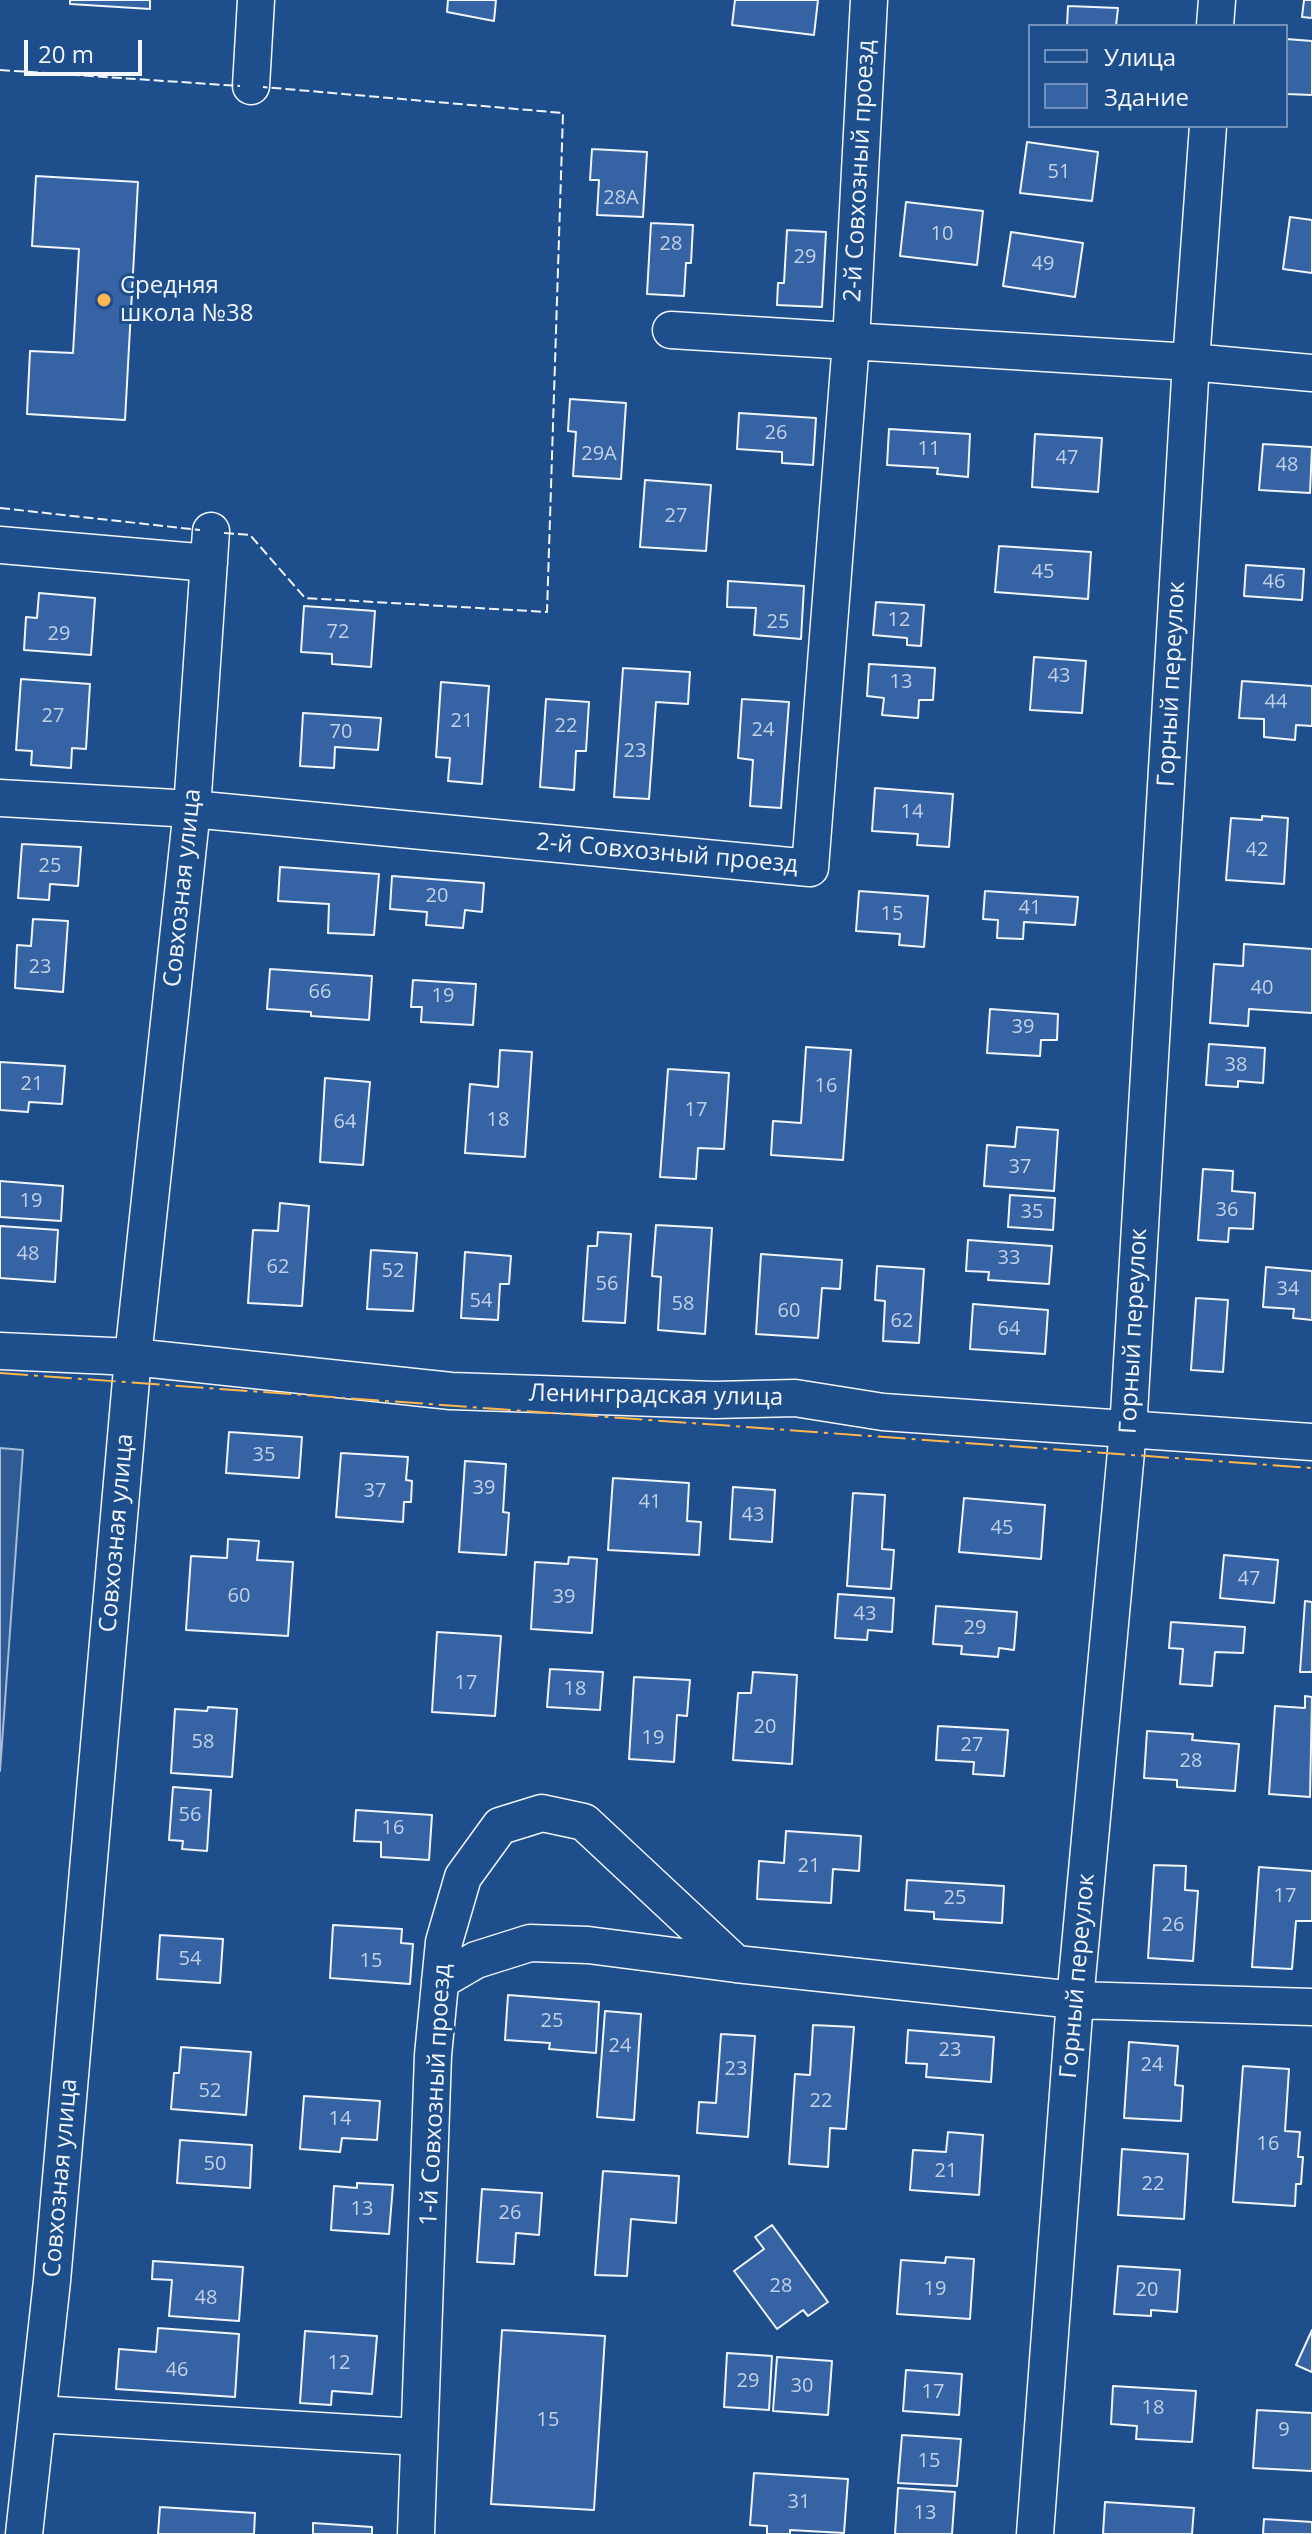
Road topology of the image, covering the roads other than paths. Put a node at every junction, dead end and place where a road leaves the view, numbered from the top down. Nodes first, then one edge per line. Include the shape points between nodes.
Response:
1 (256, 0) edge
2 (869, 0) edge
3 (1217, 0) edge
4 (1215, 24) edge
5 (251, 86) dead end
6 (1208, 128) edge
7 (671, 330) dead end
8 (851, 342) junction
9 (1191, 362) junction
10 (1312, 373) edge
11 (0, 545) edge
12 (0, 798) edge
13 (192, 809) junction
14 (0, 1351) edge
15 (133, 1357) junction
16 (1128, 1430) junction
17 (1312, 1442) edge
18 (736, 1964) junction
19 (440, 1981) junction
20 (1075, 2000) junction
21 (1312, 2007) edge
22 (38, 2414) junction
23 (419, 2437) junction
24 (24, 2534) edge
25 (416, 2534) edge
26 (1035, 2534) edge

1 - 5 street
2 - 8 street, 2-й Совхозный проезд
3 - 4 street
6 - 9 street, Горный переулок
7 - 8 street
8 - 9 street
8 - 13 street, 2-й Совхозный проезд via 810,868
9 - 10 street
9 - 16 street, Горный переулок
11 - 13 street, Совхозная улица via 210,547
12 - 13 street
13 - 15 street, Совхозная улица
14 - 15 street, Ленинградская улица
15 - 16 street, Ленинградская улица via 451,1391 795,1398 883,1412
15 - 22 street, Совхозная улица
16 - 17 street, Ленинградская улица
16 - 20 street, Горный переулок
18 - 19 street via 530,1943 476,1960
18 - 19 street, 1-й Совхозный проезд via 584,1822 542,1813 500,1826 463,1877 444,1942
18 - 20 street
19 - 23 street, 1-й Совхозный проезд
20 - 21 street
20 - 26 street, Горный переулок
22 - 23 street
22 - 24 street, Совхозная улица
23 - 25 street, 1-й Совхозный проезд

